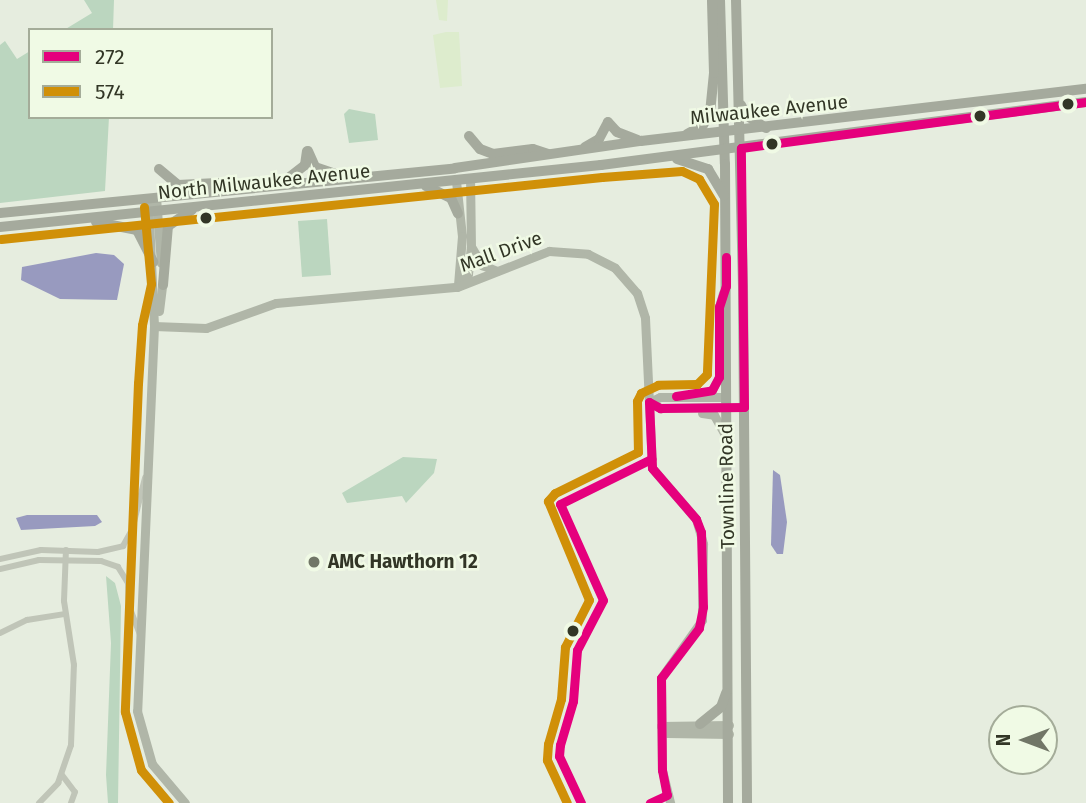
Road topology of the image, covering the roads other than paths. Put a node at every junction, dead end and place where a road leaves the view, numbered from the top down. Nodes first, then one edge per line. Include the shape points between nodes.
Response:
1 (712, 0) edge
2 (720, 0) edge
3 (736, 0) edge
4 (1086, 89) edge
5 (740, 102) junction
6 (1086, 102) edge
7 (769, 129) junction
8 (740, 132) junction
9 (724, 133) junction
10 (469, 136) dead end
11 (681, 136) junction
12 (641, 141) junction
13 (741, 148) junction
14 (580, 150) junction
15 (725, 150) junction
16 (550, 155) junction
17 (601, 164) junction
18 (455, 168) joint
19 (159, 169) dead end
20 (341, 176) junction
21 (491, 176) joint
22 (470, 179) junction
23 (456, 181) junction
24 (282, 183) junction
25 (410, 185) junction
26 (236, 190) junction
27 (152, 197) junction
28 (726, 201) junction
29 (230, 204) junction
30 (154, 212) junction
31 (0, 213) edge
32 (458, 215) junction
33 (66, 220) junction
34 (0, 227) edge
35 (471, 247) junction
36 (153, 262) junction
37 (497, 271) junction
38 (163, 285) junction
39 (726, 286) junction
40 (457, 287) junction
41 (154, 326) junction
42 (700, 396) junction
43 (649, 402) junction
44 (726, 402) junction
45 (670, 408) junction
46 (726, 436) junction
47 (146, 476) junction
48 (66, 550) junction
49 (0, 559) edge
50 (65, 560) junction
51 (0, 569) edge
52 (66, 614) junction
53 (0, 633) edge
54 (140, 635) junction
55 (729, 687) junction
56 (700, 724) junction
57 (661, 726) junction
58 (729, 729) junction
59 (62, 775) junction
60 (39, 803) edge
61 (71, 803) edge
62 (185, 803) edge
63 (670, 803) edge
64 (728, 803) edge
65 (747, 803) edge

1 - 11 main road via 710,113 703,125
2 - 9 main road, Townline Road
3 - 5 main road, Townline Road
4 - 7 main road, Milwaukee Avenue
5 - 7 main road via 746,115
5 - 8 main road, Townline Road
6 - 13 main road, Milwaukee Avenue
7 - 8 main road, Milwaukee Avenue
8 - 9 main road, Milwaukee Avenue
8 - 13 main road, Townline Road
9 - 11 main road, Milwaukee Avenue
9 - 15 main road, Townline Road
10 - 16 main road via 480,149 493,154 533,149
11 - 12 main road, Milwaukee Avenue
12 - 14 main road, Milwaukee Avenue
12 - 14 main road via 617,132 608,122 598,139
13 - 15 main road, Milwaukee Avenue
13 - 65 main road, Townline Road
14 - 16 main road, Milwaukee Avenue
15 - 17 main road, Milwaukee Avenue
15 - 28 main road, Townline Road
16 - 18 main road, Milwaukee Avenue
17 - 21 main road, Milwaukee Avenue
17 - 28 main road via 684,159 708,169
18 - 20 main road, North Milwaukee Avenue
19 - 26 main road via 178,185 217,183
20 - 24 main road, North Milwaukee Avenue
20 - 24 main road via 315,167 307,151 305,165
21 - 22 main road, North Milwaukee Avenue
22 - 23 main road, North Milwaukee Avenue
22 - 35 street
23 - 25 main road, North Milwaukee Avenue
23 - 32 street
24 - 26 main road, North Milwaukee Avenue
25 - 29 main road, North Milwaukee Avenue
25 - 32 main road via 430,186 451,198
26 - 27 main road, North Milwaukee Avenue
27 - 30 street
27 - 31 main road, North Milwaukee Avenue
28 - 39 main road, Townline Road
29 - 30 main road, North Milwaukee Avenue
29 - 38 main road via 195,209 169,225
30 - 33 main road, North Milwaukee Avenue
30 - 36 street
30 - 38 street
32 - 40 street via 462,236
33 - 34 main road, North Milwaukee Avenue
33 - 36 main road via 120,224 137,230
35 - 37 street via 482,265
35 - 40 street via 468,274
36 - 41 street
37 - 40 street, Mall Drive
37 - 43 street, Mall Drive via 535,255 563,250 595,256 615,268 637,293 645,318
38 - 41 street
39 - 42 street via 719,307 719,377 712,390
39 - 44 main road, Townline Road
40 - 41 street, Mall Drive via 276,303 206,328
41 - 47 street
42 - 43 street via 660,397
42 - 44 street
43 - 45 street
43 - 57 street, Mall Drive via 652,468 695,519 703,544 702,620 661,678
44 - 45 street
44 - 46 main road, Townline Road
45 - 46 street via 710,413
46 - 55 main road, Townline Road
47 - 48 street via 132,530 123,546 97,552
47 - 54 street
48 - 49 street
48 - 50 street
50 - 51 street
50 - 52 street
50 - 54 street via 118,567 128,583 129,606
52 - 53 street via 27,620
52 - 59 street via 74,665 71,745
54 - 62 street via 140,732 152,764
55 - 56 main road via 721,707
55 - 58 main road, Townline Road
56 - 57 street
56 - 58 street
57 - 58 street via 667,733
57 - 63 street, Mall Drive via 663,786
58 - 64 main road, Townline Road
59 - 60 street
59 - 61 street via 75,792

